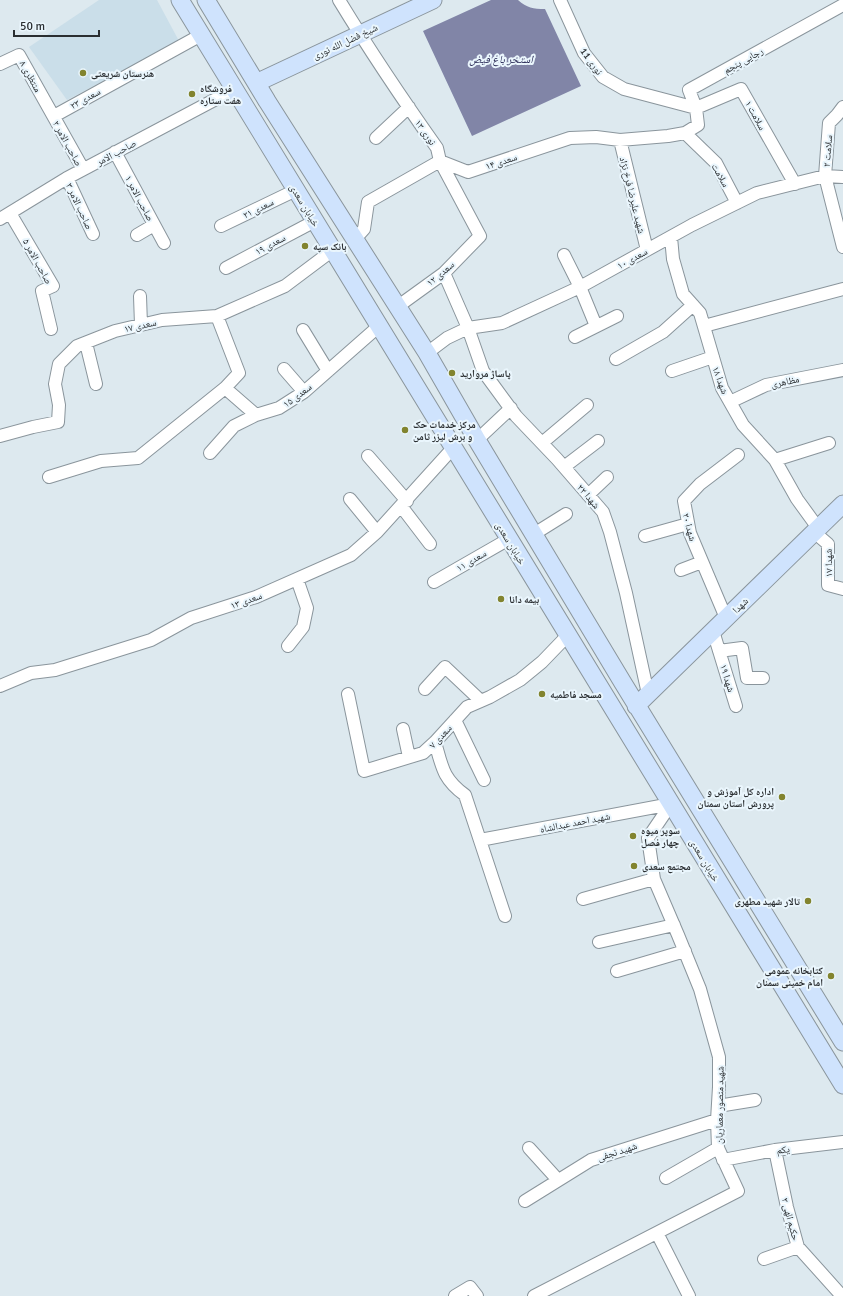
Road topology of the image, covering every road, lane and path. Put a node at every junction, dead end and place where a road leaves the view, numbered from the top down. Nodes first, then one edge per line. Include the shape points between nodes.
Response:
1 (180, 0) edge
2 (339, 0) edge
3 (433, 0) edge
4 (560, 0) edge
5 (208, 4) edge
6 (843, 5) edge
7 (192, 20) junction
8 (359, 34) junction
9 (201, 35) junction
10 (0, 64) edge
11 (256, 83) junction
12 (234, 89) junction
13 (409, 107) junction
14 (843, 107) edge
15 (696, 108) junction
16 (54, 116) junction
17 (685, 133) junction
18 (376, 138) dead end
19 (620, 140) junction
20 (115, 152) junction
21 (440, 162) junction
22 (83, 169) junction
23 (825, 176) junction
24 (843, 177) edge
25 (67, 178) junction
26 (795, 184) junction
27 (296, 190) junction
28 (737, 203) junction
29 (10, 213) junction
30 (0, 219) edge
31 (315, 221) junction
32 (154, 225) junction
33 (221, 226) dead end
34 (93, 234) dead end
35 (137, 235) dead end
36 (480, 236) joint
37 (671, 237) junction
38 (355, 240) junction
39 (164, 243) dead end
40 (843, 247) edge
41 (333, 250) junction
42 (647, 250) junction
43 (564, 255) dead end
44 (226, 268) dead end
45 (444, 273) junction
46 (580, 287) junction
47 (843, 289) edge
48 (140, 296) dead end
49 (693, 305) junction
50 (397, 307) junction
51 (217, 316) junction
52 (617, 316) dead end
53 (141, 325) junction
54 (379, 326) junction
55 (596, 326) junction
56 (704, 326) junction
57 (468, 328) junction
58 (51, 329) dead end
59 (303, 330) dead end
60 (574, 336) dead end
61 (86, 343) junction
62 (426, 354) junction
63 (713, 357) junction
64 (616, 359) dead end
65 (284, 369) dead end
66 (843, 370) edge
67 (328, 371) junction
68 (672, 371) dead end
69 (439, 375) junction
70 (96, 384) dead end
71 (224, 388) junction
72 (417, 388) junction
73 (304, 392) junction
74 (452, 398) junction
75 (730, 402) junction
76 (588, 405) dead end
77 (511, 408) junction
78 (431, 411) junction
79 (256, 415) junction
80 (0, 436) edge
81 (477, 440) junction
82 (598, 441) dead end
83 (542, 443) junction
84 (829, 443) dead end
85 (453, 448) junction
86 (210, 453) dead end
87 (368, 456) dead end
88 (738, 456) dead end
89 (775, 460) junction
90 (564, 467) junction
91 (49, 477) dead end
92 (607, 477) dead end
93 (588, 495) junction
94 (350, 499) dead end
95 (404, 503) junction
96 (843, 504) edge
97 (566, 514) dead end
98 (688, 524) junction
99 (816, 530) junction
100 (377, 532) junction
101 (534, 534) junction
102 (645, 536) dead end
103 (509, 539) junction
104 (430, 544) dead end
105 (702, 562) junction
106 (681, 570) dead end
107 (297, 579) junction
108 (434, 582) dead end
109 (843, 590) edge
110 (726, 618) junction
111 (713, 631) junction
112 (568, 635) junction
113 (288, 646) dead end
114 (719, 651) junction
115 (764, 678) dead end
116 (0, 686) edge
117 (425, 689) dead end
118 (348, 694) dead end
119 (642, 700) junction
120 (481, 701) junction
121 (736, 706) dead end
122 (455, 720) junction
123 (403, 730) dead end
124 (435, 742) junction
125 (409, 757) junction
126 (484, 780) dead end
127 (671, 804) junction
128 (480, 840) junction
129 (654, 880) junction
130 (582, 899) dead end
131 (505, 916) dead end
132 (674, 925) junction
133 (599, 942) dead end
134 (685, 952) junction
135 (617, 971) dead end
136 (843, 1042) edge
137 (843, 1085) edge
138 (755, 1100) dead end
139 (718, 1106) junction
140 (717, 1120) junction
141 (843, 1142) edge
142 (529, 1148) dead end
143 (718, 1148) junction
144 (775, 1150) junction
145 (723, 1160) junction
146 (666, 1178) dead end
147 (558, 1180) junction
148 (525, 1201) dead end
149 (657, 1233) junction
150 (798, 1247) junction
151 (764, 1259) dead end
152 (455, 1296) edge
153 (477, 1296) edge
154 (534, 1296) edge
155 (689, 1296) edge
156 (842, 1296) edge

1 - 7 main road, خیابان سعدی
2 - 8 street, نوری ۱۳
3 - 8 main road, شیخ فضل الله نوری
4 - 15 street, نوری 11 via 584,53 603,77 624,89
5 - 7 main road
5 - 11 main road
6 - 15 street, رجایی پنجم via 689,90
7 - 9 main road, خیابان سعدی
8 - 11 main road, شیخ فضل الله نوری
8 - 13 street, نوری ۱۳
9 - 12 main road, خیابان سعدی
9 - 16 street, سعدی ۲۳
10 - 16 street, منتظری ۸ via 19,55
11 - 38 main road
12 - 20 street, صاحب الامر
12 - 27 main road, خیابان سعدی
13 - 18 street
13 - 21 street, نوری ۱۳ via 438,148
14 - 23 street, سلامت ۲ via 829,123
15 - 17 street, رجایی پنجم via 698,125
15 - 26 street, سلامت ۱ via 741,90
16 - 22 street, صاحب الامر ۲
17 - 19 street, سعدی ۱۴
17 - 28 street, سلامت via 716,163
19 - 21 street, سعدی ۱۴ via 596,137 570,138 468,172
19 - 42 street, شهید علیرضا فرخ نژاد
20 - 22 street, صاحب الامر
20 - 32 street, صاحب الامر ۱
21 - 36 street, نوری ۱۳
21 - 38 street via 368,202 364,229
22 - 25 street, صاحب الامر
23 - 24 street, سعدی ۱۰
23 - 26 street, سعدی ۱۰
23 - 40 street, سلامت ۲
25 - 29 street, صاحب الامر
25 - 34 street, صاحب الامر ۳
26 - 28 street, سعدی ۱۰ via 756,193
27 - 31 main road, خیابان سعدی
27 - 33 street, سعدی ۲۱
28 - 37 street, سعدی ۱۰
29 - 30 street, صاحب الامر
29 - 58 street, صاحب الامر ۵ via 53,286 42,291
31 - 41 main road, خیابان سعدی
31 - 44 street, سعدی ۱۹
32 - 35 street
32 - 39 street, صاحب الامر ۱
36 - 45 street, سعدی ۱۲
37 - 42 street, سعدی ۱۰
37 - 49 street, شهدا ۱۸ via 673,259 683,294
38 - 50 main road
41 - 51 street, سعدی ۱۷ via 285,286
41 - 54 main road, خیابان سعدی
42 - 46 street, سعدی ۱۰
43 - 46 street
45 - 50 street, سعدی ۱۲
45 - 57 street, شهدا ۲۲
46 - 55 street
46 - 57 street, سعدی ۱۰ via 502,323
47 - 56 street
48 - 53 street
49 - 56 street, شهدا ۱۸ via 700,313
49 - 64 street via 663,332
50 - 62 main road
51 - 53 street, سعدی ۱۷ via 162,320
51 - 71 street via 238,374
52 - 55 street
53 - 61 street, سعدی ۱۷ via 115,331
54 - 67 street, سعدی ۱۵
54 - 72 main road, خیابان سعدی
55 - 60 street
56 - 63 street, شهدا ۱۸
57 - 62 street, سعدی ۱۰ via 447,338
57 - 77 street, شهدا ۲۲ via 483,371
59 - 67 street
61 - 70 street
61 - 80 street, سعدی ۱۷ via 77,346 59,364 55,384 59,405 58,422
62 - 69 main road
63 - 68 street
63 - 75 street, شهدا ۱۸ via 722,388
65 - 73 street
66 - 75 street, مظاهری via 766,385
67 - 73 street, سعدی ۱۵
69 - 72 main road via 431,386
69 - 74 main road
71 - 79 street
71 - 91 street via 138,458 101,461
72 - 78 main road, خیابان سعدی
73 - 79 street, سعدی ۱۵ via 280,408
74 - 78 main road via 437,399
74 - 81 main road
75 - 89 street, شهدا ۱۸ via 743,425
76 - 83 street
77 - 81 street
77 - 83 street, شهدا ۲۲
78 - 85 main road, خیابان سعدی
79 - 86 street, سعدی ۱۵ via 234,426
81 - 101 main road
82 - 90 street
83 - 90 street, شهدا ۲۲
84 - 89 street
85 - 95 street, سعدی ۱۳
85 - 103 main road, خیابان سعدی
87 - 95 street
88 - 98 street, شهدا ۲۰ via 700,484 684,501
89 - 99 street, شهدا ۱۸
90 - 93 street, شهدا ۲۲
92 - 93 street
93 - 119 street, شهدا ۲۲ via 603,512 610,532 626,593
94 - 100 street
95 - 100 street, سعدی ۱۳
95 - 104 street
96 - 99 main road, شهدا
97 - 101 street
98 - 102 street
98 - 105 street, شهدا ۲۰
99 - 109 street, شهدا ۱۷ via 828,544 828,585
99 - 110 main road, شهدا
100 - 107 street, سعدی ۱۳ via 351,555
101 - 119 main road
103 - 108 street, سعدی ۱۱
103 - 112 main road, خیابان سعدی
105 - 106 street
105 - 110 street, شهدا ۲۰
107 - 113 street via 307,608 303,627
107 - 116 street, سعدی ۱۳ via 256,597 191,618 151,640 55,670 31,673
110 - 111 main road, شهدا
111 - 114 street, شهدا ۱۹
111 - 119 main road, شهدا
112 - 120 street, سعدی ۷ via 520,680
112 - 127 main road, خیابان سعدی
114 - 115 street, شهدا ۱۹ via 742,648 747,678
114 - 121 street, شهدا ۱۹
117 - 120 street via 445,667
118 - 125 street, سعدی ۷ via 364,771
119 - 136 main road
120 - 122 street, سعدی ۷ via 467,707
122 - 124 street, سعدی ۷
122 - 126 street
123 - 125 street
124 - 125 street, سعدی ۷ via 423,753
124 - 128 street via 445,775 456,789 465,795
127 - 128 street, شهید احمد عبدالشاه
127 - 129 street, شهید منصور معماریان via 648,838
127 - 137 main road, خیابان سعدی
128 - 131 street
129 - 130 street
129 - 132 street, شهید منصور معماریان
132 - 133 street
132 - 134 street, شهید منصور معماریان
134 - 135 street
134 - 139 street, شهید منصور معماریان via 700,989 719,1057
138 - 139 street
139 - 140 street, شهید منصور معماریان
140 - 143 street, شهید منصور معماریان
140 - 147 street, شهید نجفی via 591,1160
141 - 144 street, یکم
142 - 147 street
143 - 145 street, شهید منصور معماریان
143 - 146 street
144 - 145 street, یکم
144 - 150 street, حکیم الهی ۲
145 - 149 street, شهید منصور معماریان via 738,1191
147 - 148 street, شهید نجفی
149 - 154 street, شهید منصور معماریان
149 - 155 street
150 - 151 street
150 - 156 street, حکیم الهی ۲
152 - 153 street via 470,1287

